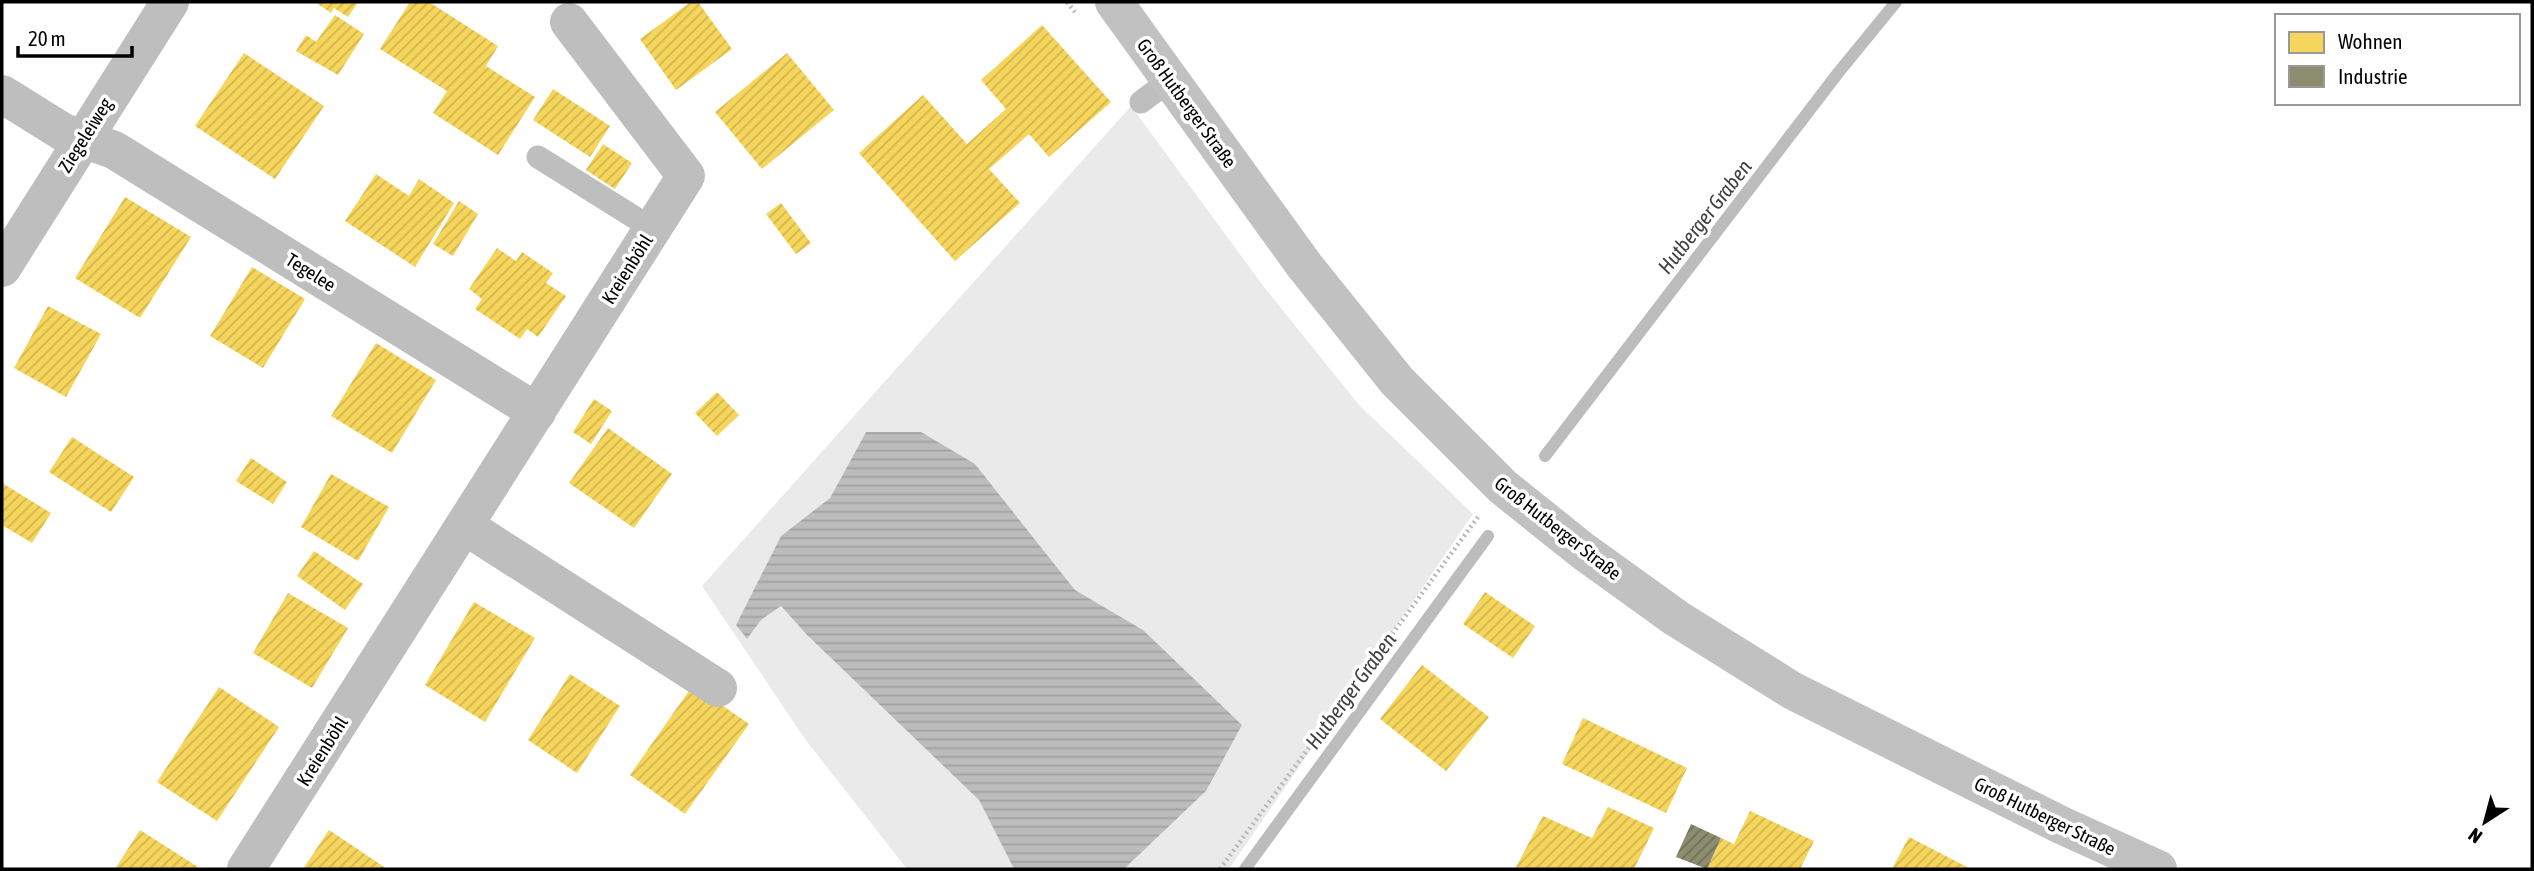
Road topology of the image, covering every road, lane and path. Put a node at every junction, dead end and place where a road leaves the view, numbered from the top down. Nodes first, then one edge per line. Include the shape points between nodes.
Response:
1 (170, 2) edge
2 (1114, 2) edge
3 (569, 22) dead end
4 (2, 93) edge
5 (82, 139) junction
6 (538, 158) dead end
7 (653, 229) junction
8 (2, 268) edge
9 (537, 412) junction
10 (1481, 513) dead end
11 (464, 526) junction
12 (718, 688) dead end
13 (246, 869) edge
14 (1220, 869) edge
15 (2158, 869) edge

1 - 5 street, Ziegeleiweg
2 - 15 main road, Groß Hutberger Straße via 1155,91 1397,382 1503,486 1676,618 1793,691
3 - 7 street, Kreienböhl via 686,176
4 - 5 street, Tegelee
5 - 8 street, Ziegeleiweg
5 - 9 street, Tegelee via 114,150
6 - 7 lane
7 - 9 street, Kreienböhl
9 - 11 street, Kreienböhl
10 - 14 path
11 - 12 street
11 - 13 street, Kreienböhl

